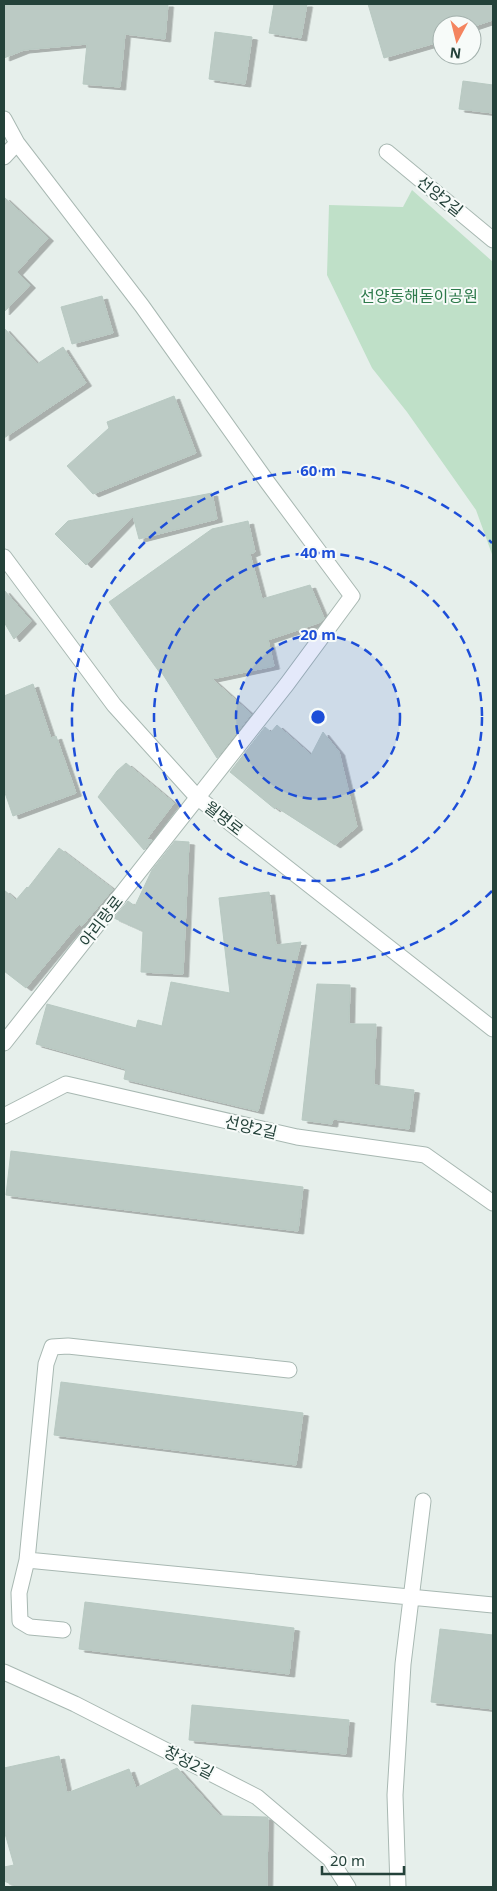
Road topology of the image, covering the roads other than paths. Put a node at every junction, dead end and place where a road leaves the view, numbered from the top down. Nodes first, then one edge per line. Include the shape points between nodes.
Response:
1 (4, 119) edge
2 (17, 143) junction
3 (387, 152) dead end
4 (4, 157) edge
5 (493, 240) edge
6 (4, 557) edge
7 (197, 797) junction
8 (493, 1029) edge
9 (5, 1040) edge
10 (4, 1116) edge
11 (493, 1203) edge
12 (289, 1370) dead end
13 (423, 1501) dead end
14 (27, 1560) junction
15 (411, 1597) junction
16 (493, 1605) edge
17 (63, 1630) dead end
18 (4, 1672) edge
19 (348, 1887) edge
20 (398, 1887) edge

1 - 2 street
2 - 4 street
2 - 7 street, 아리랑로 via 142,306 352,596 288,684
3 - 5 street, 선양2길
6 - 7 street, 월명로 via 114,705
7 - 8 street, 월명로
7 - 9 street, 아리랑로
10 - 11 street, 선양2길 via 66,1084 297,1137 425,1155
12 - 14 street via 68,1346 52,1348 46,1364
13 - 15 street
14 - 15 street
14 - 17 street via 19,1593 20,1621 30,1627
15 - 16 street
15 - 20 street via 403,1664 396,1795
18 - 19 street, 창성2길 via 75,1704 257,1797 330,1859

